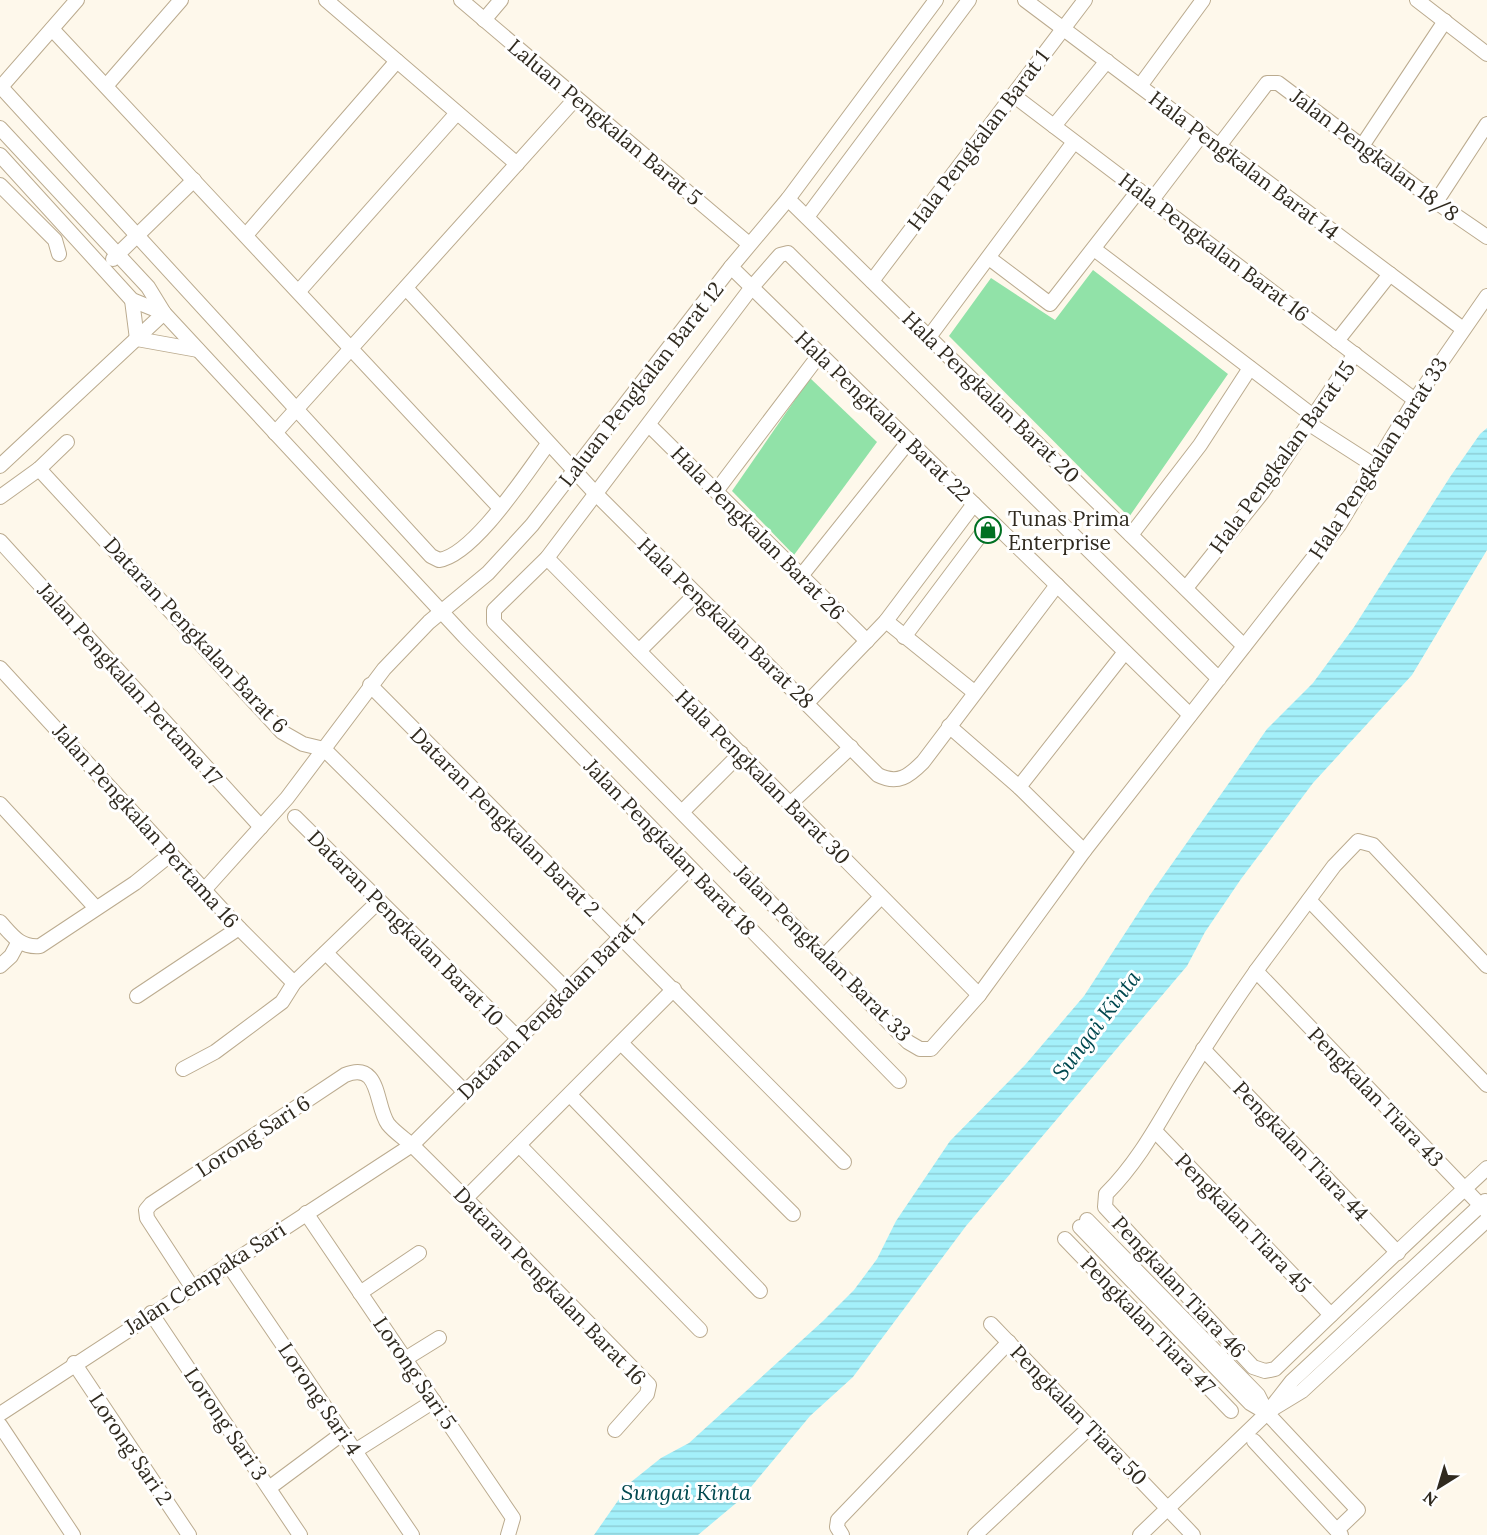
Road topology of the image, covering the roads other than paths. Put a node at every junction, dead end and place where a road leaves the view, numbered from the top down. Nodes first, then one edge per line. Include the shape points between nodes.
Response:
1 (77, 0) edge
2 (181, 0) edge
3 (326, 0) edge
4 (461, 0) edge
5 (501, 0) edge
6 (936, 0) edge
7 (969, 0) edge
8 (1025, 0) edge
9 (1085, 0) edge
10 (1203, 0) edge
11 (1417, 0) edge
12 (484, 20) junction
13 (1445, 21) junction
14 (52, 29) junction
15 (1063, 29) junction
16 (1487, 54) edge
17 (397, 61) junction
18 (1107, 62) junction
19 (0, 86) edge
20 (106, 86) junction
21 (1140, 86) junction
22 (1013, 95) junction
23 (576, 98) junction
24 (457, 113) junction
25 (1487, 124) edge
26 (1054, 126) junction
27 (0, 128) edge
28 (1203, 133) junction
29 (1074, 142) junction
30 (0, 143) edge
31 (1220, 146) junction
32 (1362, 146) junction
33 (0, 155) edge
34 (30, 161) junction
35 (0, 164) edge
36 (517, 164) junction
37 (194, 180) junction
38 (25, 182) junction
39 (0, 185) edge
40 (1139, 190) junction
41 (788, 199) junction
42 (1152, 200) junction
43 (1436, 202) junction
44 (807, 217) junction
45 (138, 235) junction
46 (246, 236) junction
47 (1487, 237) edge
48 (749, 244) junction
49 (1094, 249) junction
50 (59, 254) dead end
51 (118, 254) junction
52 (988, 258) junction
53 (731, 267) junction
54 (103, 268) junction
55 (1390, 274) junction
56 (872, 281) junction
57 (752, 287) junction
58 (406, 288) junction
59 (299, 291) junction
60 (1487, 296) edge
61 (132, 300) junction
62 (164, 314) junction
63 (1463, 329) junction
64 (929, 337) junction
65 (137, 339) junction
66 (1337, 340) junction
67 (352, 348) junction
68 (198, 350) junction
69 (820, 354) junction
70 (1355, 354) junction
71 (1250, 368) junction
72 (1415, 400) junction
73 (297, 408) junction
74 (1310, 419) junction
75 (649, 424) junction
76 (275, 433) junction
77 (909, 441) junction
78 (67, 442) dead end
79 (548, 444) junction
80 (0, 466) edge
81 (1375, 466) junction
82 (39, 469) junction
83 (574, 471) junction
84 (717, 490) junction
85 (596, 494) junction
86 (0, 497) edge
87 (974, 504) junction
88 (500, 508) junction
89 (992, 521) junction
90 (1131, 535) junction
91 (0, 541) edge
92 (547, 558) junction
93 (801, 576) junction
94 (1057, 585) junction
95 (1186, 588) junction
96 (696, 594) junction
97 (442, 611) junction
98 (886, 621) junction
99 (904, 636) junction
100 (867, 641) junction
101 (1244, 645) junction
102 (639, 651) junction
103 (1125, 652) junction
104 (0, 668) edge
105 (1219, 679) junction
106 (370, 685) junction
107 (974, 692) junction
108 (808, 702) junction
109 (1190, 715) junction
110 (949, 726) junction
111 (851, 747) junction
112 (324, 749) junction
113 (741, 753) junction
114 (1019, 787) junction
115 (791, 803) junction
116 (0, 804) edge
117 (682, 812) junction
118 (295, 817) dead end
119 (261, 827) junction
120 (1084, 852) junction
121 (171, 854) junction
122 (690, 868) junction
123 (206, 889) junction
124 (881, 897) junction
125 (1309, 900) junction
126 (380, 901) junction
127 (96, 908) junction
128 (0, 922) edge
129 (238, 928) junction
130 (619, 937) junction
131 (18, 943) junction
132 (326, 953) junction
133 (825, 955) junction
134 (0, 966) edge
135 (1487, 966) edge
136 (1261, 976) junction
137 (294, 983) junction
138 (674, 989) junction
139 (567, 990) junction
140 (979, 995) junction
141 (137, 996) dead end
142 (518, 1038) junction
143 (621, 1043) junction
144 (1203, 1049) junction
145 (183, 1069) dead end
146 (899, 1081) dead end
147 (1487, 1085) edge
148 (465, 1092) junction
149 (570, 1095) junction
150 (1155, 1131) junction
151 (412, 1145) junction
152 (519, 1145) junction
153 (844, 1162) dead end
154 (1487, 1168) edge
155 (1464, 1189) junction
156 (466, 1198) junction
157 (1485, 1206) edge
158 (306, 1213) junction
159 (792, 1214) dead end
160 (1487, 1220) edge
161 (1084, 1223) dead end
162 (1065, 1239) dead end
163 (419, 1253) dead end
164 (1398, 1253) junction
165 (228, 1264) junction
166 (192, 1287) junction
167 (760, 1291) dead end
168 (360, 1293) junction
169 (1162, 1304) junction
170 (151, 1313) junction
171 (1331, 1315) junction
172 (1144, 1322) junction
173 (991, 1324) dead end
174 (700, 1330) dead end
175 (439, 1338) dead end
176 (1009, 1342) junction
177 (405, 1359) junction
178 (74, 1363) junction
179 (434, 1401) junction
180 (1231, 1411) dead end
181 (1267, 1413) junction
182 (0, 1414) edge
183 (0, 1425) edge
184 (1090, 1427) junction
185 (615, 1430) dead end
186 (343, 1433) junction
187 (1254, 1441) dead end
188 (355, 1451) junction
189 (269, 1488) junction
190 (1167, 1507) junction
191 (1339, 1533) edge
192 (73, 1535) edge
193 (189, 1535) edge
194 (300, 1535) edge
195 (412, 1535) edge
196 (508, 1535) edge
197 (842, 1535) edge
198 (975, 1535) edge
199 (1140, 1535) edge
200 (1193, 1535) edge

1 - 14 street
2 - 20 street
3 - 17 street
4 - 12 street, Laluan Pengkalan Barat 5
5 - 12 street
6 - 41 street, Laluan Pengkalan Barat 12
7 - 44 street
8 - 15 street, Hala Pengkalan Barat 14
9 - 15 street, Hala Pengkalan Barat 1
10 - 21 street
11 - 13 street
12 - 23 street, Laluan Pengkalan Barat 5
13 - 16 street
13 - 32 street
14 - 19 street
14 - 20 street
15 - 18 street, Hala Pengkalan Barat 14
15 - 22 street, Hala Pengkalan Barat 1
17 - 24 street
17 - 46 street
18 - 21 street, Hala Pengkalan Barat 14
18 - 26 street
19 - 45 street
20 - 37 street
21 - 28 street, Hala Pengkalan Barat 14
22 - 26 street, Hala Pengkalan Barat 16
22 - 56 street, Hala Pengkalan Barat 1
23 - 36 street
23 - 48 street, Laluan Pengkalan Barat 5
24 - 36 street
24 - 59 street
25 - 43 street
26 - 29 street, Hala Pengkalan Barat 16
27 - 34 street
28 - 31 street, Hala Pengkalan Barat 14
28 - 42 street
29 - 40 street, Hala Pengkalan Barat 16
29 - 52 street
30 - 34 street
31 - 32 street, Jalan Pengkalan 18/8 via 1267,83 1273,82
31 - 55 street, Hala Pengkalan Barat 14
32 - 43 street, Jalan Pengkalan 18/8
33 - 38 street
34 - 51 street
35 - 38 street
36 - 58 street
37 - 45 street
37 - 46 street
38 - 54 street
39 - 50 street via 55,240
40 - 42 street, Hala Pengkalan Barat 16
40 - 49 street
41 - 44 street, Hala Pengkalan Barat 20
41 - 48 street, Laluan Pengkalan Barat 12
42 - 66 street, Hala Pengkalan Barat 16
43 - 47 street, Jalan Pengkalan 18/8
44 - 56 street, Hala Pengkalan Barat 20
45 - 51 street
45 - 73 street
46 - 59 street
48 - 53 street, Laluan Pengkalan Barat 12
49 - 52 street via 1050,304
49 - 71 street
51 - 54 street
51 - 62 street via 148,287
52 - 64 street
53 - 57 street, Hala Pengkalan Barat 22
53 - 83 street, Laluan Pengkalan Barat 12
54 - 61 street
55 - 63 street, Hala Pengkalan Barat 14
55 - 66 street
56 - 64 street, Hala Pengkalan Barat 20
57 - 69 street, Hala Pengkalan Barat 22
57 - 75 street
57 - 105 street via 780,255 788,253
58 - 67 street
58 - 79 street, Hala Pengkalan Barat 28
59 - 67 street
60 - 63 street, Hala Pengkalan Barat 33
61 - 62 street
61 - 65 street
62 - 65 street
62 - 68 street, Jalan Pengkalan Barat 18
63 - 72 street, Hala Pengkalan Barat 33
64 - 90 street, Hala Pengkalan Barat 20
65 - 68 street
65 - 80 street
66 - 70 street, Hala Pengkalan Barat 16
67 - 73 street
67 - 88 street
68 - 76 street, Jalan Pengkalan Barat 18
69 - 77 street, Hala Pengkalan Barat 22
69 - 84 street
70 - 72 street, Hala Pengkalan Barat 16
70 - 74 street, Hala Pengkalan Barat 15
71 - 74 street
71 - 90 street via 1200,445
72 - 81 street, Hala Pengkalan Barat 33
73 - 76 street
73 - 88 street via 431,556 439,560 452,556
74 - 81 street
74 - 95 street, Hala Pengkalan Barat 15 via 1262,493
75 - 84 street, Hala Pengkalan Barat 26
75 - 85 street
76 - 97 street, Jalan Pengkalan Barat 18
77 - 87 street, Hala Pengkalan Barat 22
77 - 93 street
78 - 82 street
79 - 83 street, Hala Pengkalan Barat 28
79 - 88 street
81 - 101 street, Hala Pengkalan Barat 33 via 1339,525
82 - 86 street
82 - 112 street, Dataran Pengkalan Barat 6 via 282,732 303,744
83 - 85 street, Hala Pengkalan Barat 28
83 - 97 street, Laluan Pengkalan Barat 12 via 488,573
84 - 93 street, Hala Pengkalan Barat 26
85 - 92 street
85 - 96 street, Hala Pengkalan Barat 28
87 - 89 street, Hala Pengkalan Barat 22
87 - 98 street
89 - 94 street, Hala Pengkalan Barat 22
89 - 99 street
90 - 95 street, Hala Pengkalan Barat 20
91 - 119 street, Jalan Pengkalan Pertama 17
92 - 102 street, Hala Pengkalan Barat 30
92 - 117 street, Jalan Pengkalan Barat 33 via 494,610 494,622
93 - 100 street, Hala Pengkalan Barat 26
94 - 103 street, Hala Pengkalan Barat 22
94 - 107 street
95 - 101 street, Hala Pengkalan Barat 20
96 - 102 street
96 - 108 street, Hala Pengkalan Barat 28
97 - 106 street, Laluan Pengkalan Barat 12
97 - 122 street, Jalan Pengkalan Barat 18
98 - 99 street
98 - 100 street
99 - 107 street
100 - 108 street
101 - 105 street, Jalan Pengkalan Barat 33
102 - 113 street, Hala Pengkalan Barat 30
103 - 109 street, Hala Pengkalan Barat 22
103 - 114 street
104 - 121 street, Jalan Pengkalan Pertama 16
105 - 109 street, Jalan Pengkalan Barat 33
106 - 112 street, Laluan Pengkalan Barat 12
106 - 130 street, Dataran Pengkalan Barat 2
107 - 110 street
108 - 111 street, Hala Pengkalan Barat 28
109 - 120 street, Jalan Pengkalan Barat 33
110 - 111 street, Hala Pengkalan Barat 28 via 923,762 903,779 878,775
110 - 114 street
111 - 115 street
112 - 119 street, Laluan Pengkalan Barat 12
112 - 139 street, Dataran Pengkalan Barat 6
113 - 115 street, Hala Pengkalan Barat 30
113 - 117 street
114 - 120 street
115 - 124 street, Hala Pengkalan Barat 30
116 - 127 street
117 - 133 street, Jalan Pengkalan Barat 33
118 - 126 street, Dataran Pengkalan Barat 10
119 - 123 street, Laluan Pengkalan Barat 12
120 - 140 street, Jalan Pengkalan Barat 33
121 - 123 street, Jalan Pengkalan Pertama 16
121 - 127 street
122 - 130 street, Dataran Pengkalan Barat 1
122 - 146 street, Jalan Pengkalan Barat 18
123 - 129 street, Jalan Pengkalan Pertama 16
124 - 133 street
124 - 140 street, Hala Pengkalan Barat 30
125 - 135 street via 1334,866 1358,841 1365,841
125 - 136 street
125 - 147 street
126 - 132 street
126 - 142 street, Dataran Pengkalan Barat 10
127 - 131 street via 39,946
128 - 131 street
129 - 137 street, Jalan Pengkalan Pertama 16
129 - 141 street
130 - 138 street, Dataran Pengkalan Barat 2
130 - 139 street, Dataran Pengkalan Barat 1
131 - 134 street
132 - 137 street
132 - 148 street
133 - 140 street, Jalan Pengkalan Barat 33 via 908,1042 920,1049 931,1049
136 - 144 street
136 - 155 street, Pengkalan Tiara 43
137 - 145 street via 282,1002 214,1052
138 - 143 street
138 - 153 street, Dataran Pengkalan Barat 2
139 - 142 street, Dataran Pengkalan Barat 1
142 - 148 street, Dataran Pengkalan Barat 1
143 - 149 street
143 - 159 street
144 - 150 street
144 - 164 street, Pengkalan Tiara 44
148 - 151 street, Dataran Pengkalan Barat 1
149 - 152 street
149 - 167 street
150 - 171 street, Pengkalan Tiara 45
150 - 171 street, Pengkalan Tiara 46 via 1128,1172 1106,1194 1105,1207 1253,1367 1275,1369
151 - 156 street, Dataran Pengkalan Barat 16
151 - 158 street, Jalan Cempaka Sari
151 - 166 street, Lorong Sari 6 via 388,1124 374,1083 364,1073 345,1075 146,1210 147,1218
152 - 156 street
152 - 174 street
154 - 155 street
155 - 157 street, Pengkalan Tiara 43
155 - 164 street
156 - 185 street, Dataran Pengkalan Barat 16 via 649,1385 647,1394
157 - 181 street via 1292,1381
158 - 165 street, Jalan Cempaka Sari
158 - 168 street, Lorong Sari 5
160 - 181 street via 1302,1391
161 - 169 street
162 - 172 street, Pengkalan Tiara 47
163 - 168 street
164 - 171 street
165 - 166 street, Jalan Cempaka Sari
165 - 186 street, Lorong Sari 4
166 - 170 street, Jalan Cempaka Sari
168 - 177 street, Lorong Sari 5
169 - 172 street
169 - 181 street via 1250,1403
170 - 178 street, Jalan Cempaka Sari
170 - 189 street, Lorong Sari 3
172 - 180 street, Pengkalan Tiara 47
173 - 176 street, Pengkalan Tiara 50
175 - 177 street
176 - 184 street, Pengkalan Tiara 50
176 - 197 street via 838,1520
177 - 179 street, Lorong Sari 5
178 - 182 street, Jalan Cempaka Sari
178 - 193 street, Lorong Sari 2
179 - 188 street
179 - 196 street, Lorong Sari 5 via 513,1518
181 - 190 street
181 - 191 street via 1358,1510
183 - 192 street
184 - 190 street, Pengkalan Tiara 50
184 - 198 street
186 - 188 street, Lorong Sari 4
186 - 189 street
187 - 191 street
188 - 195 street, Lorong Sari 4
189 - 194 street, Lorong Sari 3
190 - 199 street
190 - 200 street, Pengkalan Tiara 50

